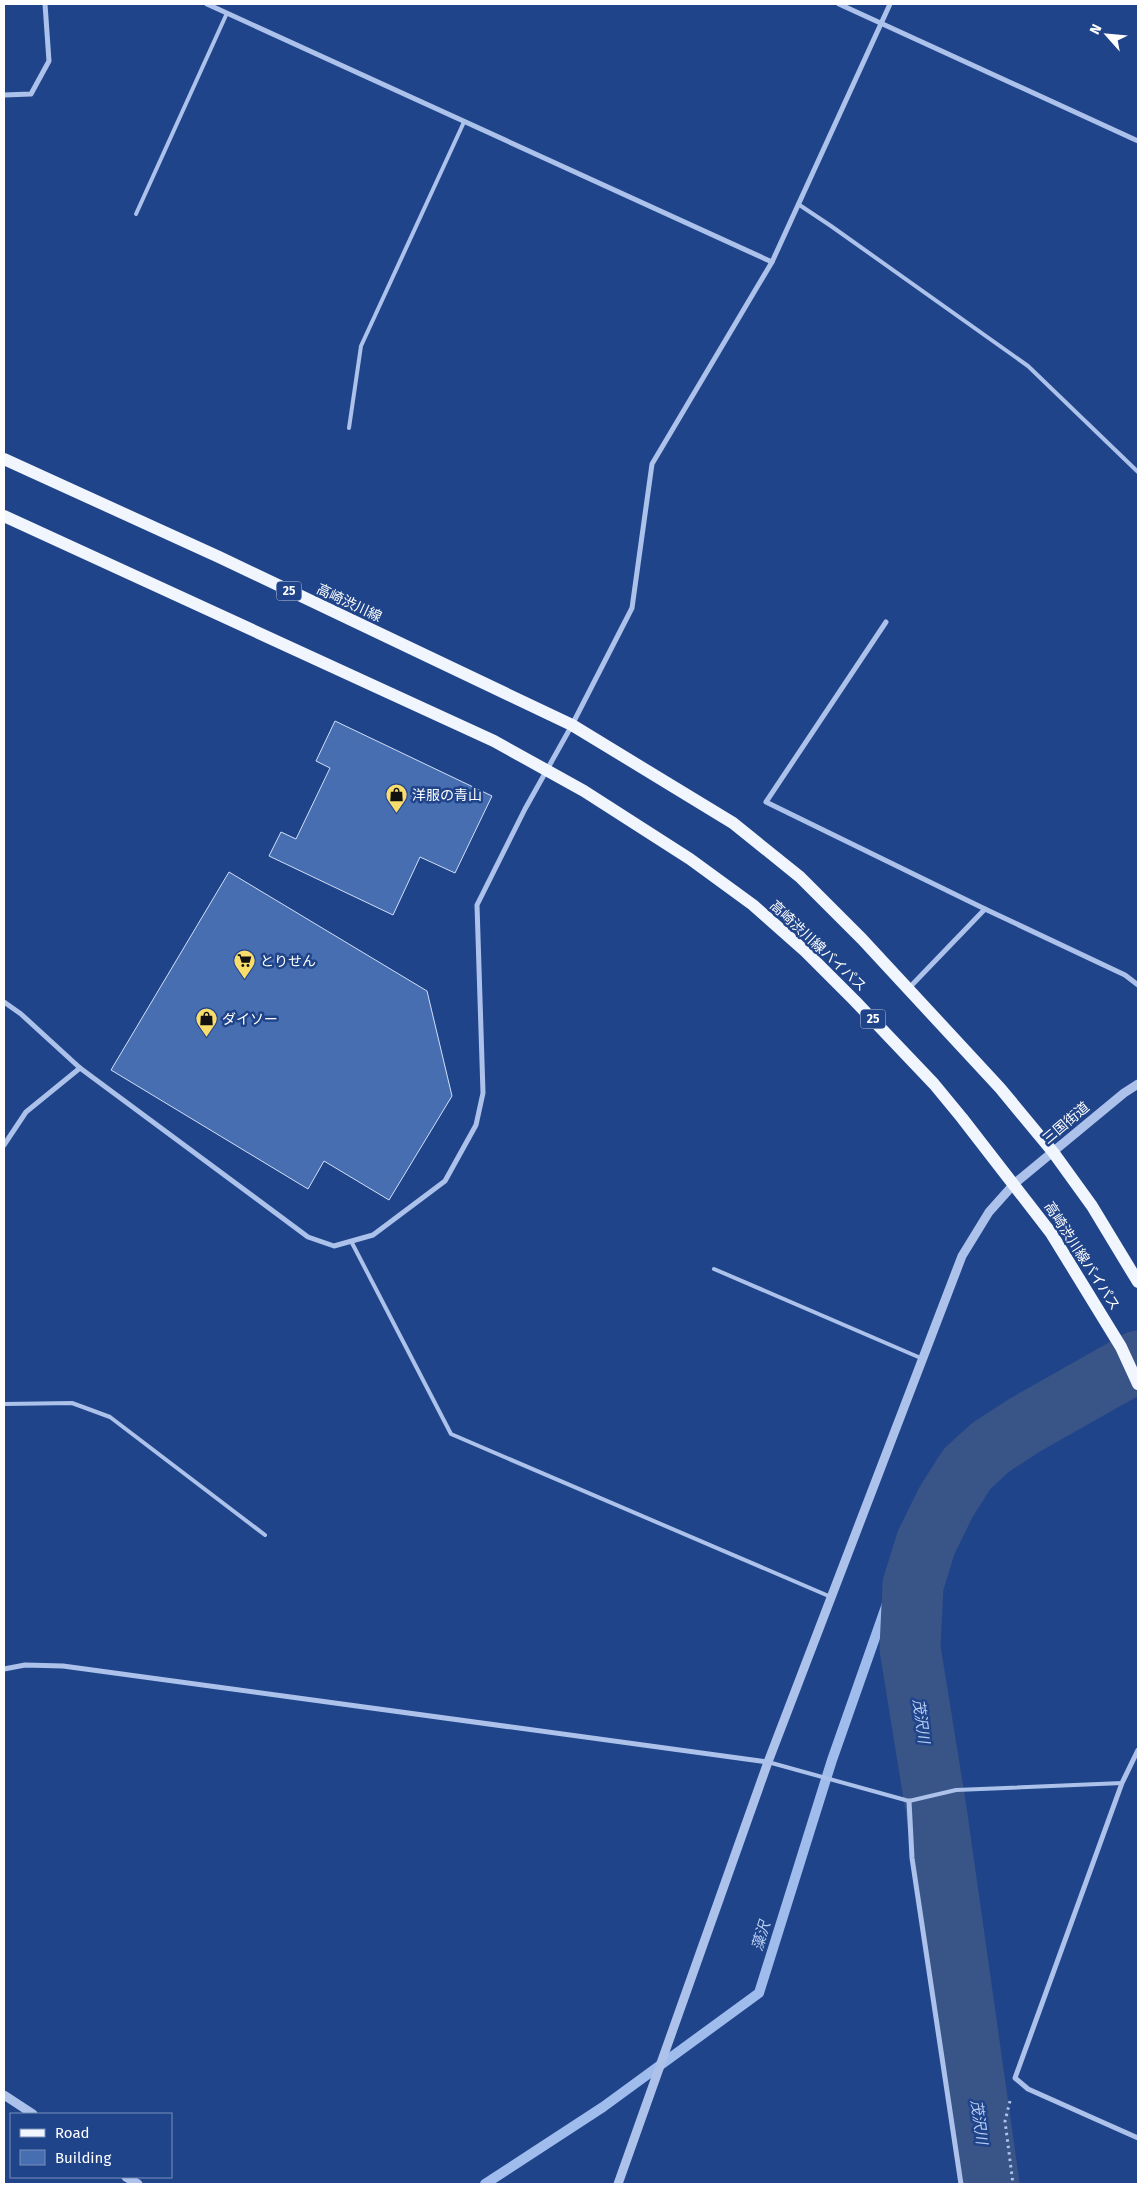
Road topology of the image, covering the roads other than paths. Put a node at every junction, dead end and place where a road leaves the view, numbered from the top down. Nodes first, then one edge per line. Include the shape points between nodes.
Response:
1 (45, 4) edge
2 (207, 4) edge
3 (839, 4) edge
4 (890, 4) edge
5 (227, 13) junction
6 (882, 23) junction
7 (4, 95) edge
8 (464, 122) junction
9 (1138, 141) edge
10 (798, 204) junction
11 (136, 214) dead end
12 (772, 262) junction
13 (349, 428) dead end
14 (4, 459) edge
15 (1138, 472) edge
16 (4, 516) edge
17 (886, 622) dead end
18 (572, 725) junction
19 (547, 770) junction
20 (985, 909) junction
21 (1138, 985) edge
22 (909, 988) junction
23 (4, 1002) edge
24 (80, 1068) junction
25 (1138, 1084) edge
26 (4, 1145) edge
27 (1053, 1152) junction
28 (1014, 1184) junction
29 (351, 1242) junction
30 (714, 1269) dead end
31 (1138, 1282) edge
32 (923, 1359) junction
33 (1138, 1384) edge
34 (4, 1404) edge
35 (265, 1535) dead end
36 (831, 1597) junction
37 (4, 1669) edge
38 (1138, 1750) edge
39 (768, 1762) junction
40 (1122, 1783) junction
41 (909, 1801) junction
42 (4, 2095) edge
43 (31, 2113) edge
44 (1138, 2138) edge
45 (618, 2184) edge
46 (961, 2184) edge

1 - 7 street via 49,61 31,94
2 - 5 street
3 - 6 street
4 - 6 street
5 - 8 street
5 - 11 lane
6 - 9 street
6 - 10 street
8 - 12 street
8 - 13 lane via 361,346
10 - 12 street
10 - 15 lane via 1028,366
12 - 18 street via 652,464 632,608
14 - 18 main road, 高崎渋川線 / 25
16 - 19 main road, 25 via 494,741
17 - 20 street via 766,802
18 - 19 street
18 - 22 main road, 25 via 733,823 800,877
19 - 28 main road, 高崎渋川線バイパス / 25 via 690,859 753,905 811,958 934,1084
19 - 29 street via 477,905 483,1093 476,1125 445,1180 373,1235
20 - 21 street via 1125,975
20 - 22 street
22 - 27 main road, 25
23 - 24 street
24 - 26 street via 26,1112
24 - 29 street via 308,1238 334,1246
25 - 27 street, 三国街道
27 - 28 street, 三国街道
27 - 31 main road, 25 via 1092,1206
28 - 32 street, 三国街道 via 988,1212 962,1256
28 - 33 main road, 高崎渋川線バイパス / 25 via 1052,1233 1121,1347
29 - 36 lane via 451,1434
30 - 32 lane
32 - 36 street, 三国街道
34 - 35 lane via 72,1402 110,1417
36 - 39 street, 三国街道
37 - 39 street via 25,1665 63,1666
38 - 40 street
39 - 41 lane
39 - 45 street, 三国街道
40 - 41 lane via 956,1790
40 - 44 street via 1015,2078 1028,2089
41 - 46 street via 912,1858
42 - 43 street

